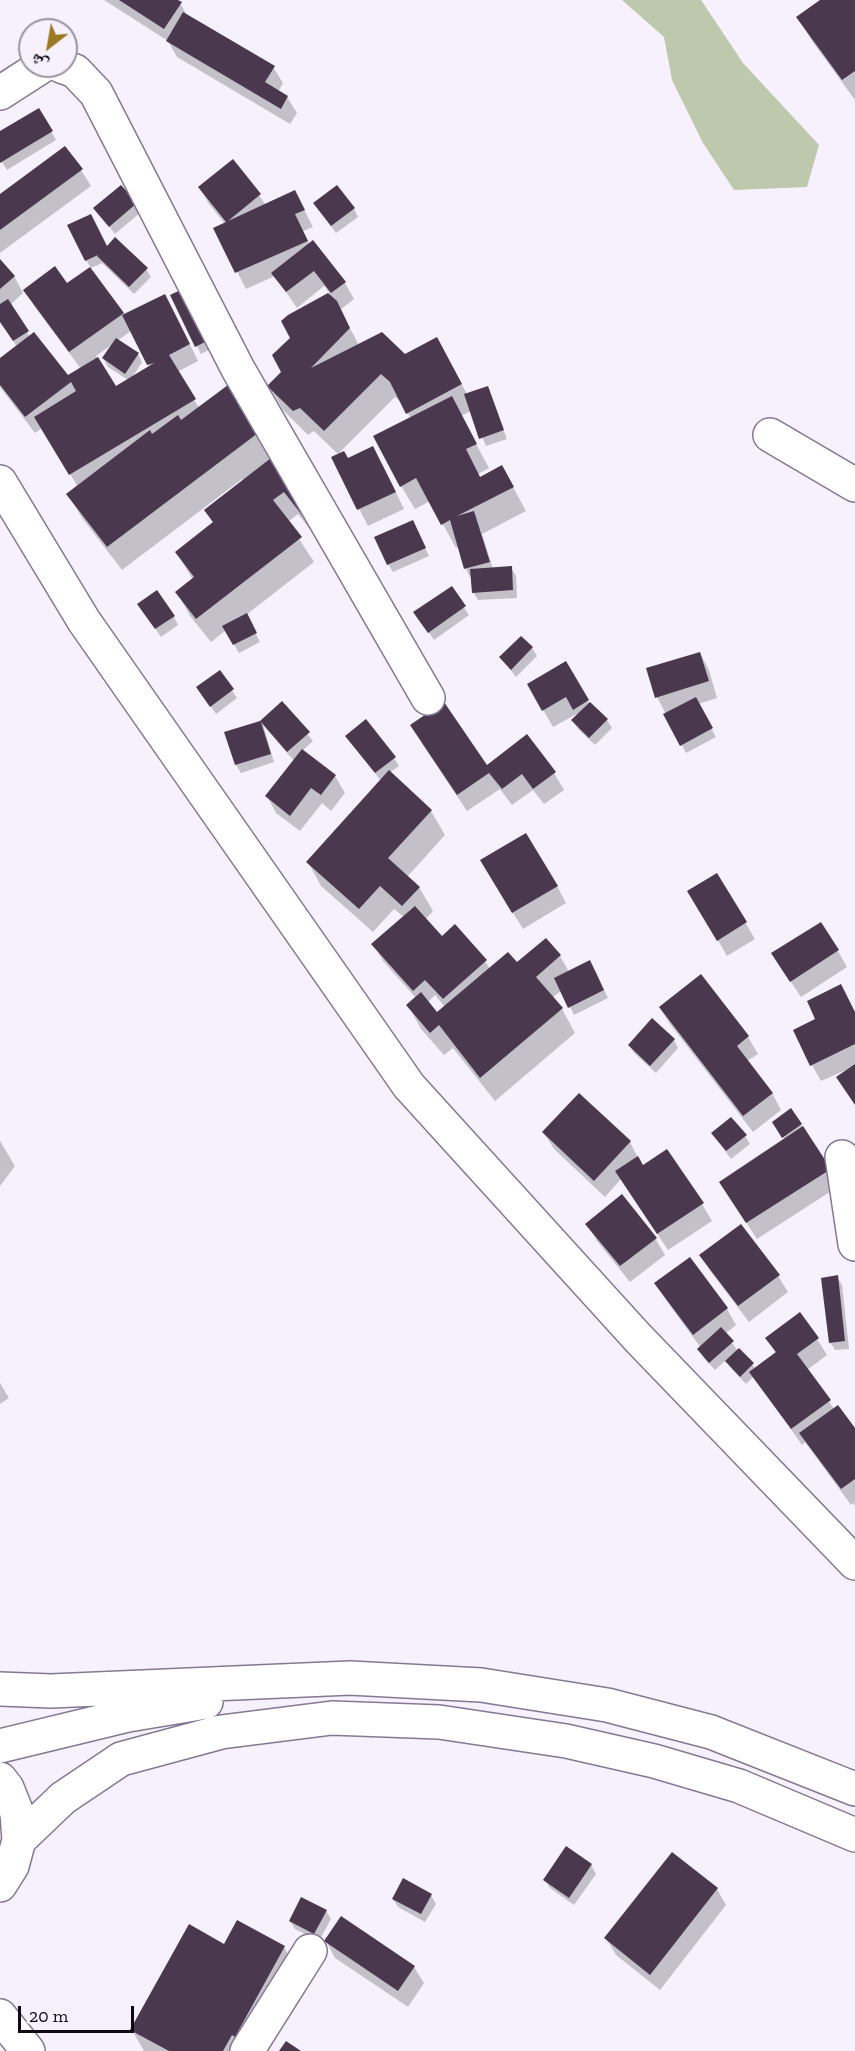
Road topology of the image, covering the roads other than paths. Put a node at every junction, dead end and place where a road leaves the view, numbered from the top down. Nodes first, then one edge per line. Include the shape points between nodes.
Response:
1 (78, 74) edge
2 (23, 78) edge
3 (0, 93) edge
4 (770, 435) dead end
5 (0, 482) edge
6 (855, 484) edge
7 (428, 698) dead end
8 (842, 1157) dead end
9 (855, 1244) edge
10 (855, 1563) edge
11 (350, 1678) junction
12 (0, 1689) edge
13 (0, 1746) edge
14 (0, 1779) edge
15 (855, 1789) edge
16 (855, 1835) edge
17 (19, 1840) junction
18 (0, 1885) edge
19 (310, 1951) dead end
20 (0, 2016) edge
21 (28, 2051) edge
22 (247, 2051) edge

1 - 7 main road via 96,93 238,369
2 - 3 main road
4 - 6 main road
5 - 10 main road via 84,621 409,1086 638,1338
8 - 9 main road
11 - 12 main road via 51,1691
11 - 13 main road via 128,1715
11 - 15 main road via 481,1685 607,1705 711,1732
14 - 17 main road via 17,1813
16 - 17 main road via 738,1786 566,1741 439,1722 332,1718 220,1732 121,1759 63,1798
17 - 18 main road via 12,1866
19 - 22 main road
20 - 21 main road

